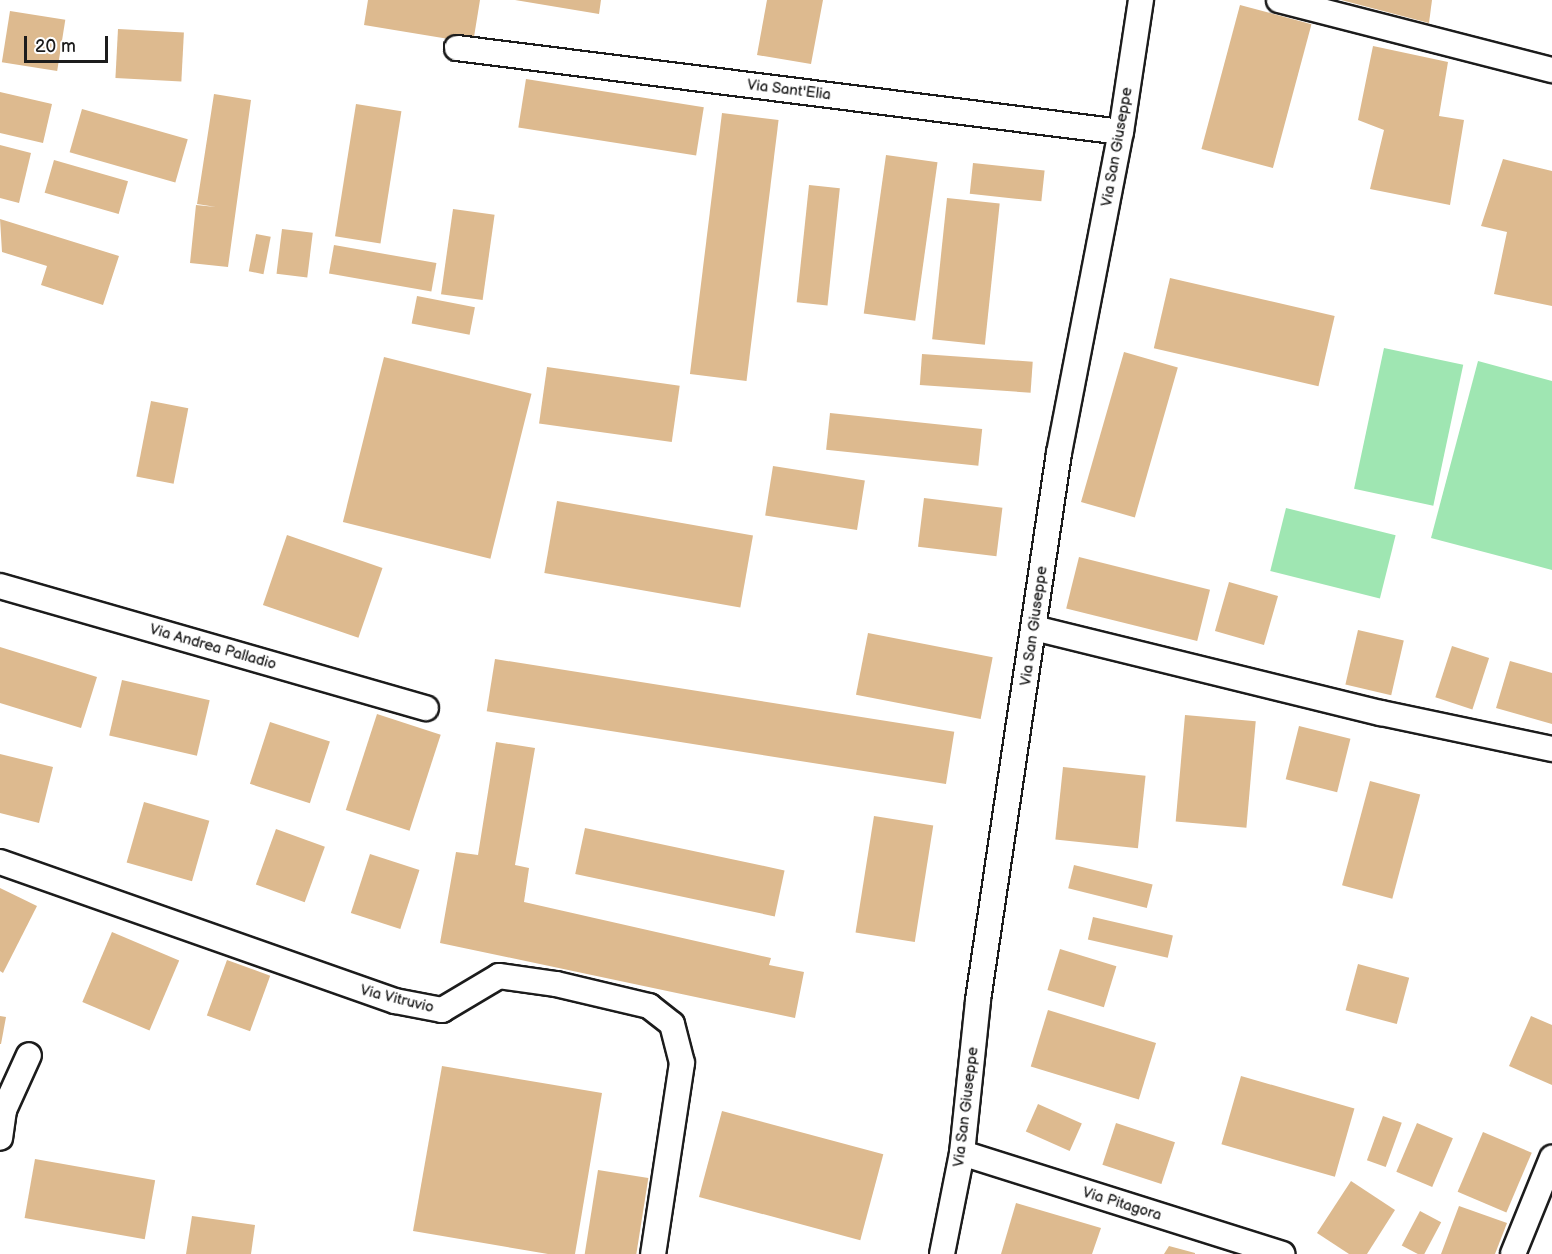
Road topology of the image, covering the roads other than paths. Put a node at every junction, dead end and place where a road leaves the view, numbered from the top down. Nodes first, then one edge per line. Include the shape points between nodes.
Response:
1 (1141, 0) edge
2 (1279, 0) edge
3 (457, 48) dead end
4 (1552, 70) edge
5 (1121, 132) junction
6 (0, 586) edge
7 (1034, 628) junction
8 (426, 708) dead end
9 (1552, 749) edge
10 (0, 862) edge
11 (29, 1055) dead end
12 (2, 1110) edge
13 (0, 1138) edge
14 (962, 1153) junction
15 (1552, 1158) edge
16 (653, 1254) edge
17 (942, 1254) edge
18 (1282, 1254) edge
19 (1513, 1254) edge

1 - 5 street, Via San Giuseppe
2 - 4 street
3 - 5 street, Via Sant'Elia
5 - 7 street, Via San Giuseppe via 1059,453
6 - 8 street, Via Andrea Palladio
7 - 9 street via 1381,713
7 - 14 street, Via San Giuseppe via 978,1000
10 - 16 street, Via Vitruvio via 396,1001 442,1010 499,976 556,984 649,1006 672,1024 682,1063
11 - 12 street
12 - 13 street
14 - 17 street, Via San Giuseppe
14 - 18 street, Via Pitagora
15 - 19 street

